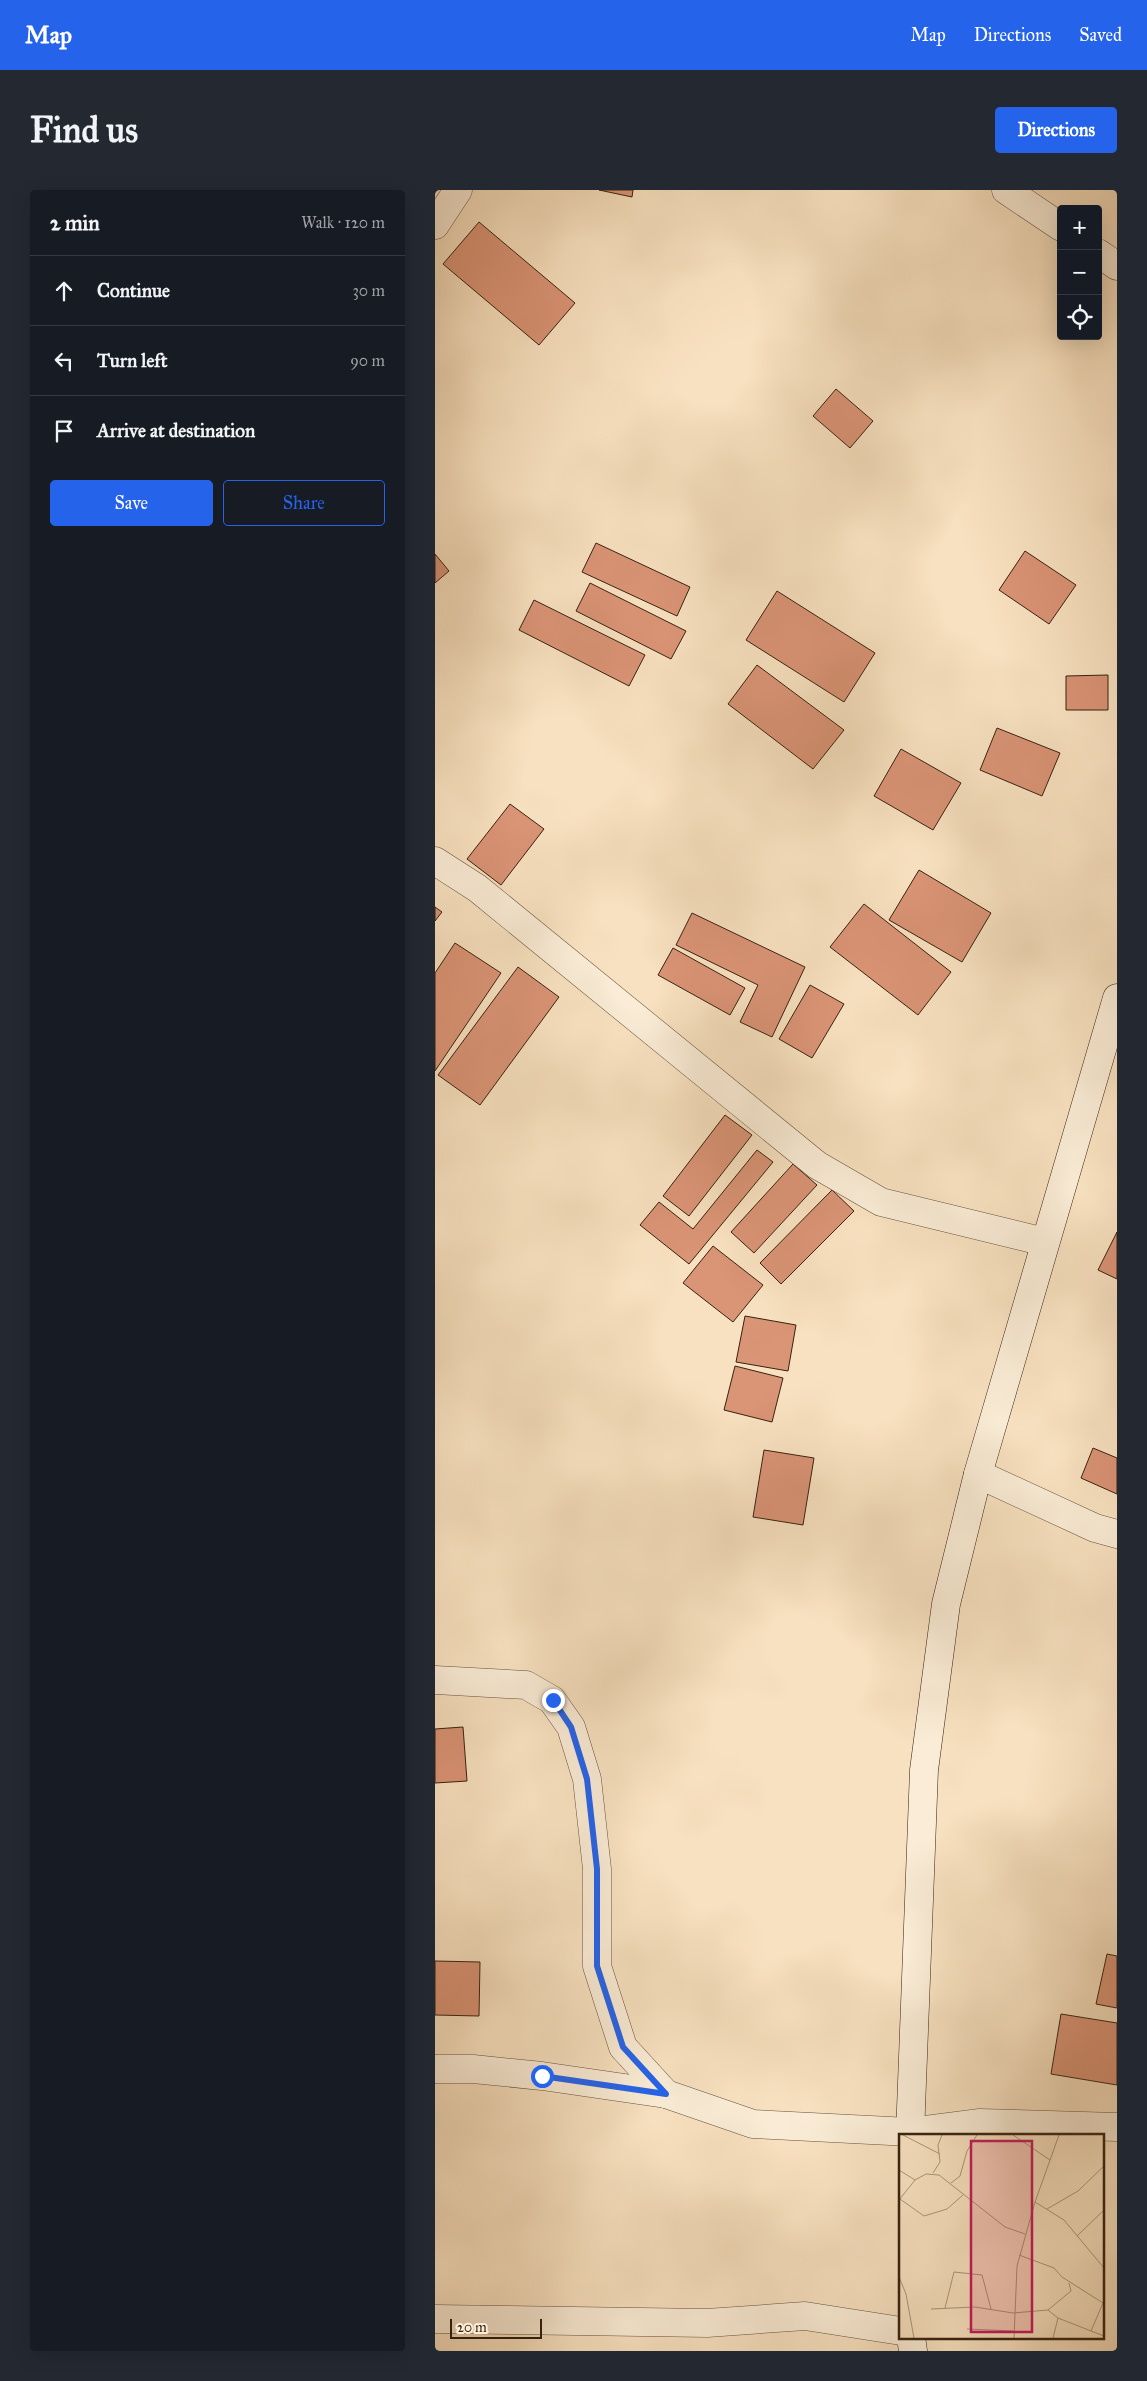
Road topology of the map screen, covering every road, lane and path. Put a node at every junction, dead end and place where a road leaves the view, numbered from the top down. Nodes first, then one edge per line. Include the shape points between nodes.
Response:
1 (458, 190) edge
2 (1007, 190) edge
3 (1057, 224) edge
4 (435, 225) edge
5 (1102, 256) edge
6 (1117, 266) edge
7 (435, 861) edge
8 (1117, 998) edge
9 (1045, 1242) junction
10 (979, 1474) junction
11 (1117, 1534) edge
12 (435, 1680) edge
13 (435, 2070) edge
14 (666, 2094) junction
15 (1117, 2127) edge
16 (910, 2133) edge
17 (435, 2320) edge
18 (899, 2331) edge
19 (911, 2338) edge
20 (913, 2351) edge

1 - 4 street
2 - 3 street
5 - 6 street
7 - 9 street via 492,900 817,1165 881,1202
8 - 9 street
9 - 10 street
10 - 11 street via 1095,1528
10 - 16 street via 946,1604 924,1770
12 - 14 street via 527,1685 553,1700 571,1727 587,1779 597,1869 597,1966 623,2047
13 - 14 street via 542,2076
14 - 16 street via 753,2124
15 - 16 street via 980,2123
17 - 18 street via 707,2323 805,2316
19 - 20 street

